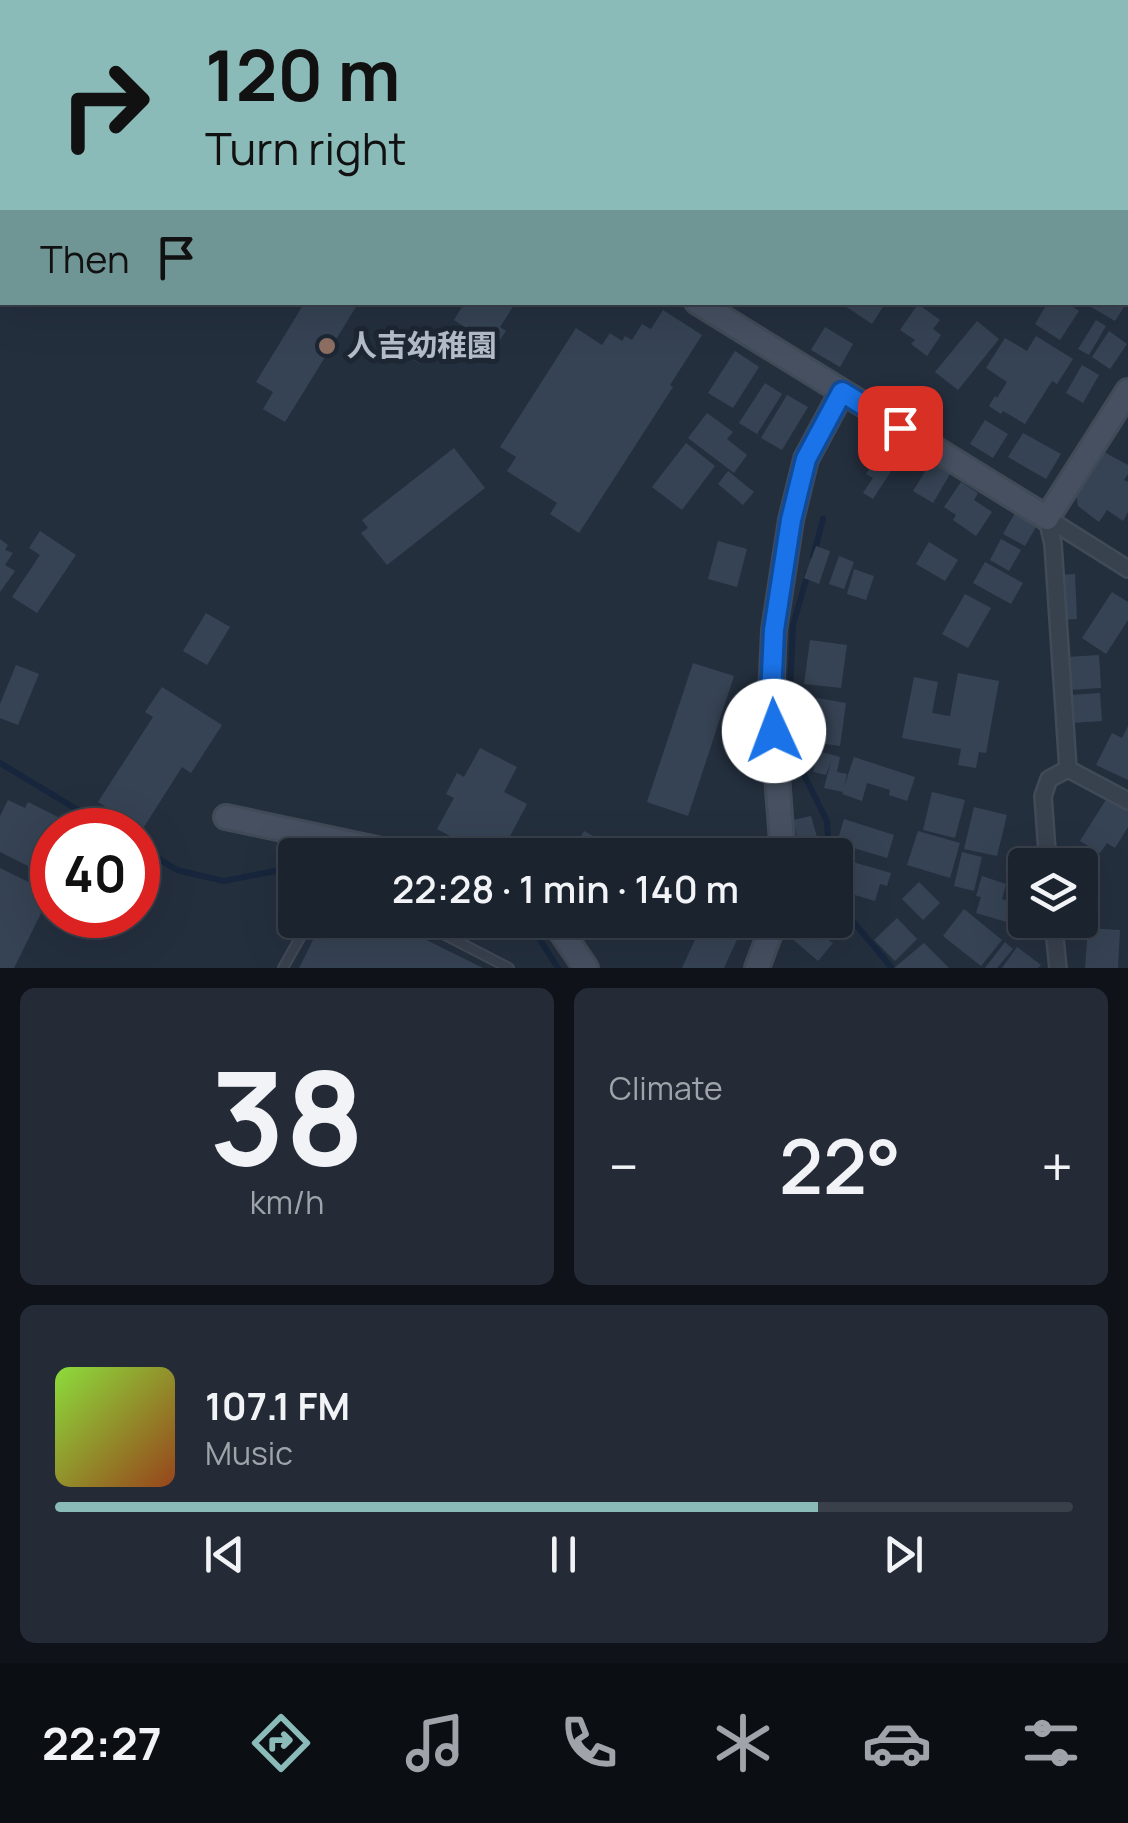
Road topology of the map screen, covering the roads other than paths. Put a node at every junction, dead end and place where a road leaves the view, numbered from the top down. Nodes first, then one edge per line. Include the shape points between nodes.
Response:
1 (702, 305) edge
2 (842, 392) junction
3 (1128, 392) edge
4 (1047, 518) junction
5 (1128, 569) edge
6 (1068, 769) junction
7 (1128, 800) edge
8 (226, 817) dead end
9 (304, 838) edge
10 (783, 838) edge
11 (1047, 848) edge
12 (300, 938) edge
13 (450, 938) edge
14 (566, 938) edge
15 (769, 938) edge
16 (1055, 938) edge
17 (284, 968) edge
18 (508, 968) edge
19 (586, 968) edge
20 (758, 968) edge
21 (1058, 968) edge

1 - 2 street
2 - 4 street
2 - 10 street via 806,459 774,630 771,697
3 - 4 street
4 - 5 street
4 - 6 street
6 - 7 street
6 - 11 street via 1049,779 1043,796
8 - 9 street
12 - 17 lane
13 - 18 lane
14 - 19 street
15 - 20 street
16 - 21 street

